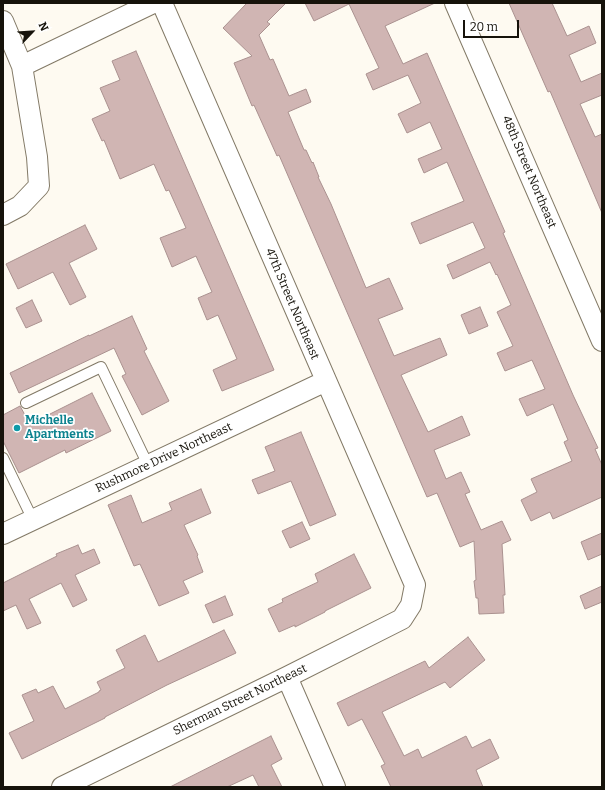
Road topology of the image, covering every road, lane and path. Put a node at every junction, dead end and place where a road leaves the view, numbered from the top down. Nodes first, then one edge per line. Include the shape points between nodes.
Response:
1 (162, 3) edge
2 (455, 3) edge
3 (145, 5) edge
4 (3, 21) edge
5 (22, 66) junction
6 (3, 215) edge
7 (602, 341) edge
8 (326, 381) junction
9 (26, 403) dead end
10 (3, 458) edge
11 (148, 465) junction
12 (33, 520) junction
13 (3, 534) edge
14 (411, 605) joint
15 (288, 677) junction
16 (62, 787) edge
17 (335, 787) edge

1 - 8 street, 47th Street Northeast
2 - 7 street, 48th Street Northeast
3 - 5 street
4 - 5 street
5 - 6 street via 39,186 20,206
8 - 11 street, Rushmore Drive Northeast
8 - 14 street, 47th Street Northeast via 415,585
9 - 11 lane via 101,367
10 - 12 lane
11 - 12 street, Rushmore Drive Northeast
12 - 13 street, Rushmore Drive Northeast
14 - 15 street, Sherman Street Northeast via 402,619
15 - 16 street, Sherman Street Northeast
15 - 17 street

